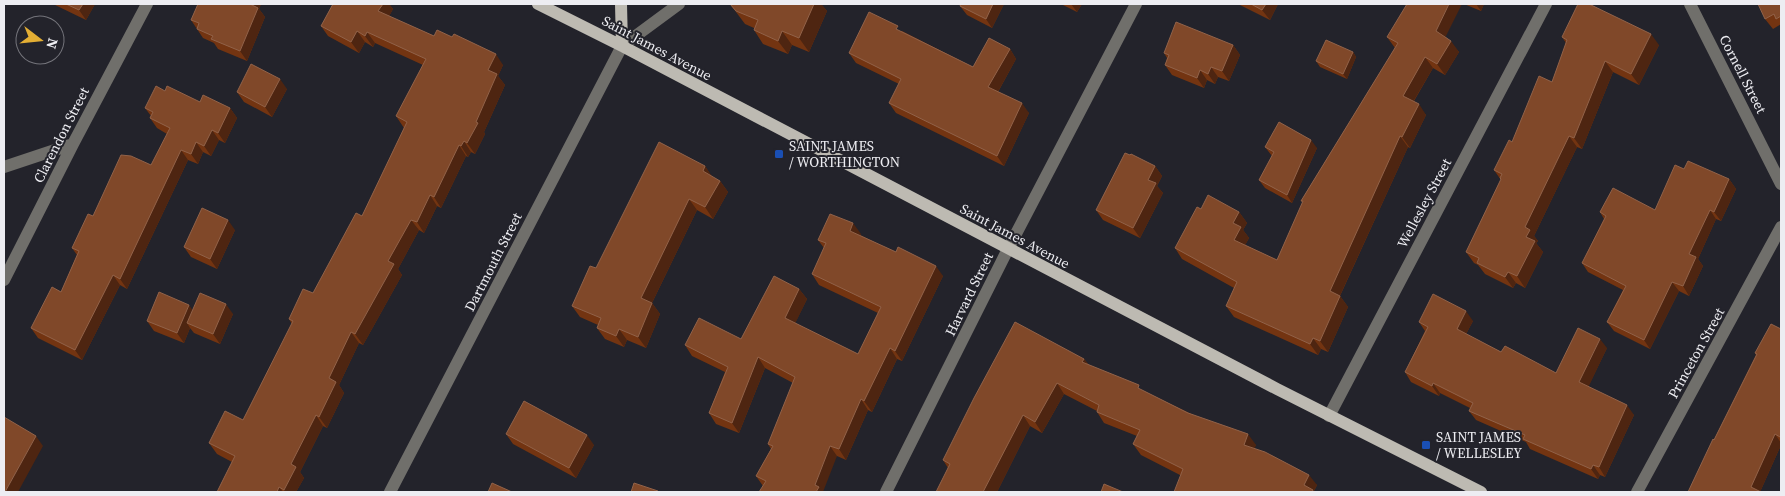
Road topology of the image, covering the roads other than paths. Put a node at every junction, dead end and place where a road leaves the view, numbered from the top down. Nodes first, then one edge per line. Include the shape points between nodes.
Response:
1 (148, 4) edge
2 (538, 4) edge
3 (621, 4) edge
4 (679, 4) edge
5 (1136, 4) edge
6 (1546, 4) edge
7 (1690, 4) edge
8 (622, 46) junction
9 (73, 144) junction
10 (4, 167) edge
11 (1781, 184) edge
12 (1781, 228) edge
13 (1008, 249) junction
14 (4, 280) edge
15 (1329, 416) junction
16 (390, 492) edge
17 (886, 492) edge
18 (1481, 492) edge
19 (1637, 492) edge

1 - 9 street, Clarendon Street
2 - 8 main road, Saint James Avenue
3 - 8 main road
4 - 8 street
5 - 13 street, Harvard Street
6 - 15 street, Wellesley Street
7 - 11 street, Cornell Street
8 - 13 main road, Saint James Avenue
8 - 16 street, Dartmouth Street
9 - 10 street
9 - 14 street, Clarendon Street
12 - 19 street, Princeton Street
13 - 15 main road, Saint James Avenue
13 - 17 street, Harvard Street
15 - 18 main road, Saint James Avenue

